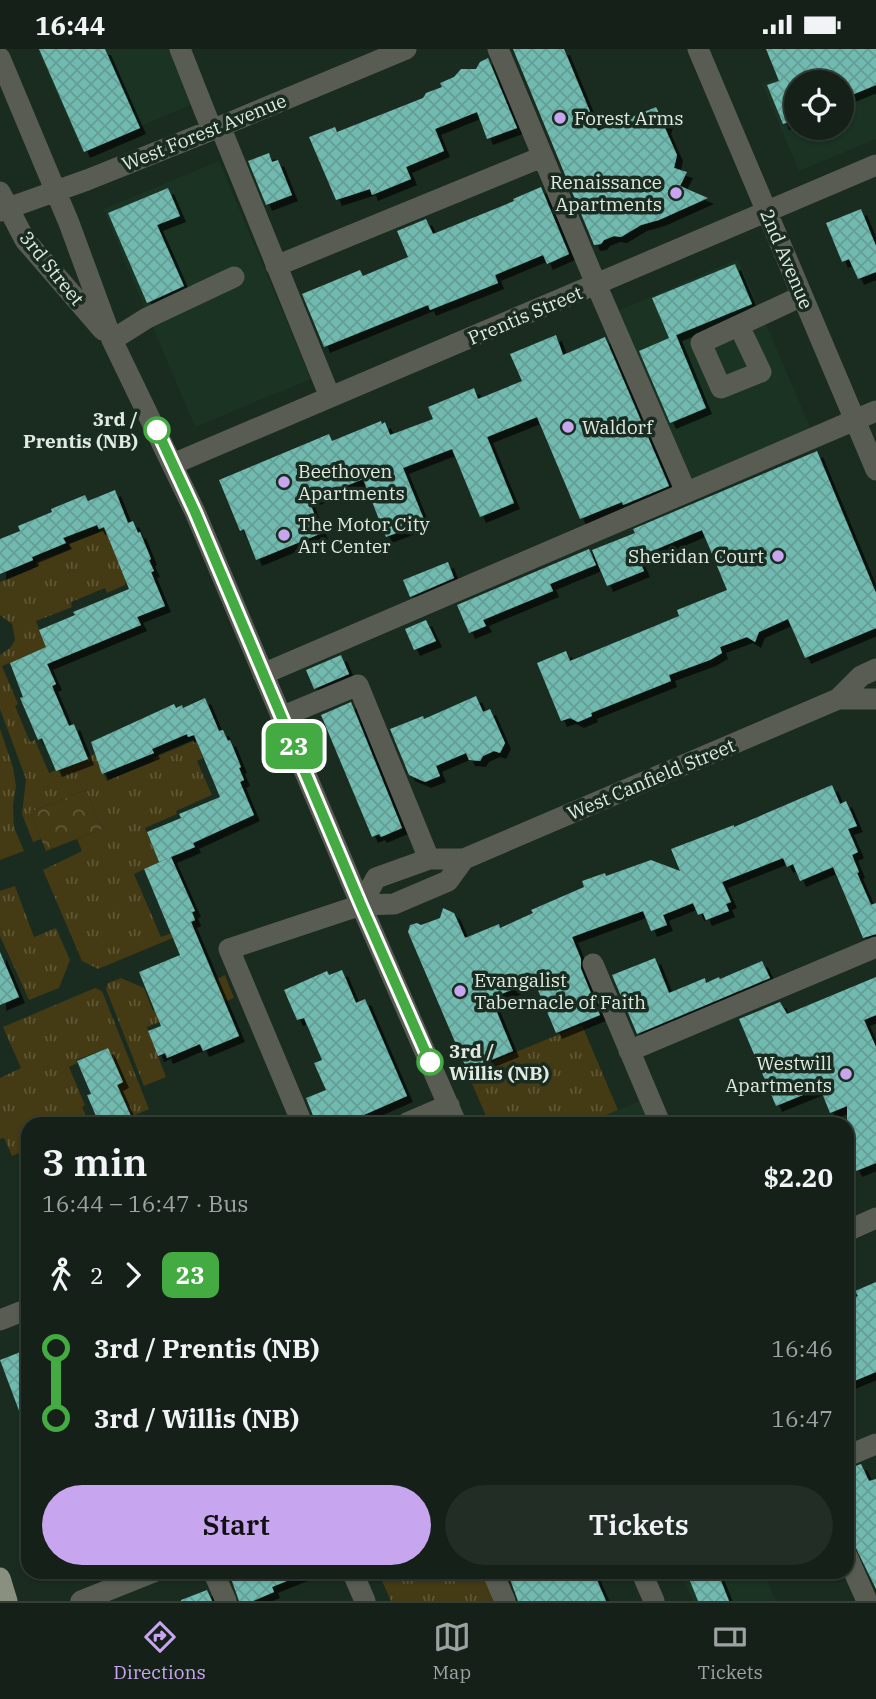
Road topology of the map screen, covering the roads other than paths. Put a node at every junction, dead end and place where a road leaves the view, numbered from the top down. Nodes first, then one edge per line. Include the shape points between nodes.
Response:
1 (180, 49) edge
2 (406, 49) edge
3 (498, 49) edge
4 (698, 49) edge
5 (0, 58) edge
6 (216, 128) junction
7 (542, 157) junction
8 (876, 165) edge
9 (56, 191) junction
10 (2, 203) edge
11 (766, 212) junction
12 (276, 265) junction
13 (234, 277) dead end
14 (596, 284) junction
15 (802, 296) junction
16 (739, 326) dead end
17 (112, 340) junction
18 (331, 397) junction
19 (876, 411) edge
20 (854, 420) junction
21 (173, 464) junction
22 (876, 470) edge
23 (686, 492) junction
24 (876, 669) edge
25 (263, 674) junction
26 (838, 699) junction
27 (876, 699) edge
28 (281, 717) junction
29 (429, 859) junction
30 (464, 859) junction
31 (361, 905) junction
32 (876, 947) edge
33 (593, 964) dead end
34 (629, 1051) junction
35 (452, 1114) edge
36 (299, 1117) edge
37 (657, 1117) edge
38 (876, 1218) edge
39 (854, 1228) edge
40 (21, 1312) edge
41 (0, 1321) edge
42 (876, 1444) edge
43 (854, 1453) edge
44 (854, 1572) edge
45 (0, 1578) edge
46 (136, 1579) edge
47 (216, 1579) edge
48 (355, 1579) edge
49 (495, 1579) edge
50 (645, 1579) edge
51 (7, 1601) edge
52 (81, 1601) edge
53 (226, 1601) edge
54 (365, 1601) edge
55 (505, 1601) edge
56 (654, 1601) edge
57 (867, 1601) edge

1 - 6 street
2 - 6 street, West Forest Avenue
3 - 7 street
4 - 11 street, 2nd Avenue
5 - 9 street, 3rd Street
6 - 9 street, West Forest Avenue
6 - 12 street
7 - 12 street
7 - 14 street
8 - 11 street, Prentis Street
9 - 10 street, West Forest Avenue
9 - 17 street, 3rd Street
10 - 17 street, 3rd Street via 25,240
11 - 14 street, Prentis Street
11 - 15 street, 2nd Avenue
12 - 18 street
13 - 17 street
14 - 18 street, Prentis Street
14 - 23 street
15 - 16 street
15 - 20 street, 2nd Avenue
17 - 21 street, 3rd Street
18 - 21 street, Prentis Street
19 - 20 street
20 - 22 street, 2nd Avenue
20 - 23 street
21 - 25 street, 3rd Street
23 - 25 street
24 - 26 street, West Canfield Street via 861,676
25 - 28 street, 3rd Street
26 - 27 street, West Canfield Street
26 - 30 street, West Canfield Street
28 - 29 street via 358,685
28 - 31 street, 3rd Street
29 - 30 street, West Canfield Street
29 - 31 street, West Canfield Street via 376,878
30 - 31 street, West Canfield Street via 448,881 391,905
31 - 35 street, 3rd Street
31 - 36 street, West Canfield Street via 229,949
32 - 34 street
33 - 34 street
34 - 37 street
38 - 39 street
40 - 41 street
42 - 43 street
44 - 57 street
45 - 51 main road
46 - 52 street
47 - 53 street
48 - 54 street
49 - 55 street
50 - 56 street

